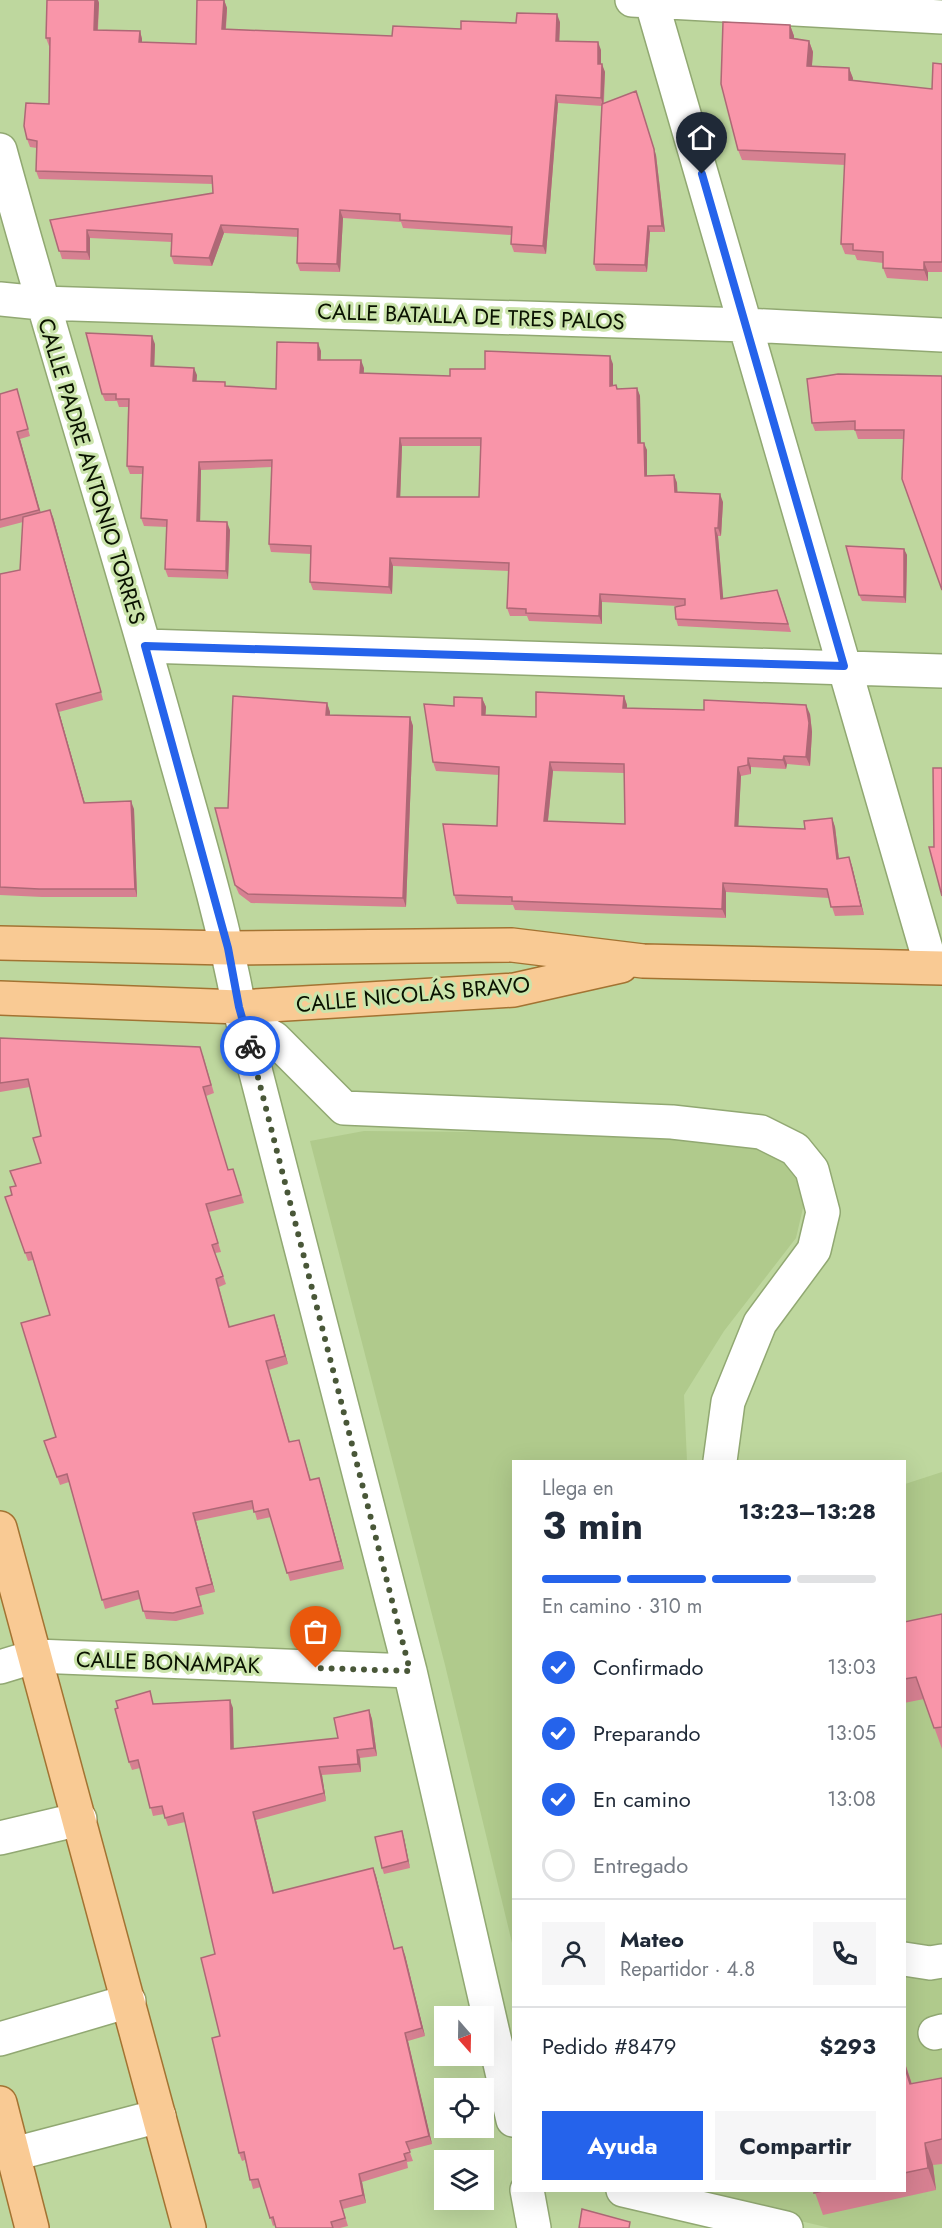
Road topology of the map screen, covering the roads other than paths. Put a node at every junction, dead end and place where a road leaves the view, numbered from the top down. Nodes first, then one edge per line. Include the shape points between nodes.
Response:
1 (645, 0) edge
2 (942, 17) edge
3 (0, 150) edge
4 (0, 299) edge
5 (41, 303) junction
6 (746, 325) junction
7 (942, 335) edge
8 (145, 646) junction
9 (844, 666) junction
10 (942, 670) edge
11 (0, 943) edge
12 (228, 948) junction
13 (643, 961) junction
14 (937, 967) edge
15 (0, 998) edge
16 (241, 1013) junction
17 (720, 1460) edge
18 (0, 1528) edge
19 (36, 1656) junction
20 (0, 1667) edge
21 (410, 1671) junction
22 (80, 1819) junction
23 (0, 1838) edge
24 (906, 1959) edge
25 (942, 1961) edge
26 (129, 2001) junction
27 (0, 2038) edge
28 (0, 2103) edge
29 (159, 2116) junction
30 (512, 2116) edge
31 (14, 2154) junction
32 (527, 2192) edge
33 (632, 2192) edge
34 (32, 2228) edge
35 (189, 2228) edge
36 (534, 2228) edge
37 (786, 2228) edge

1 - 2 street
1 - 6 street
3 - 5 street, CALLE PADRE ANTONIO TORRES
4 - 5 street, CALLE BATALLA DE TRES PALOS
5 - 6 street, CALLE BATALLA DE TRES PALOS
5 - 8 street, CALLE PADRE ANTONIO TORRES
6 - 7 street, CALLE BATALLA DE TRES PALOS
6 - 9 street
8 - 9 street
8 - 12 street, CALLE PADRE ANTONIO TORRES
9 - 10 street
9 - 14 street
11 - 12 main road, CALLE NICOLÁS BRAVO
12 - 13 main road, CALLE NICOLÁS BRAVO via 512,945
12 - 16 street, CALLE PADRE ANTONIO TORRES
13 - 14 main road, CALLE NICOLÁS BRAVO
13 - 16 main road, CALLE NICOLÁS BRAVO via 514,990
15 - 16 main road, CALLE NICOLÁS BRAVO
16 - 17 street via 274,1038 344,1108 672,1122 761,1132 795,1149 812,1170 823,1212 814,1250 760,1323 728,1402
16 - 21 street, CALLE PADRE ANTONIO TORRES
18 - 19 main road
19 - 20 street, CALLE BONAMPAK
19 - 21 street, CALLE BONAMPAK
19 - 22 main road
21 - 30 street, CALLE PADRE ANTONIO TORRES
22 - 23 street
22 - 26 main road
24 - 25 street via 930,1964
26 - 27 street
26 - 29 main road
28 - 31 main road
29 - 31 street
29 - 35 main road
31 - 34 main road
32 - 36 street
33 - 37 street

